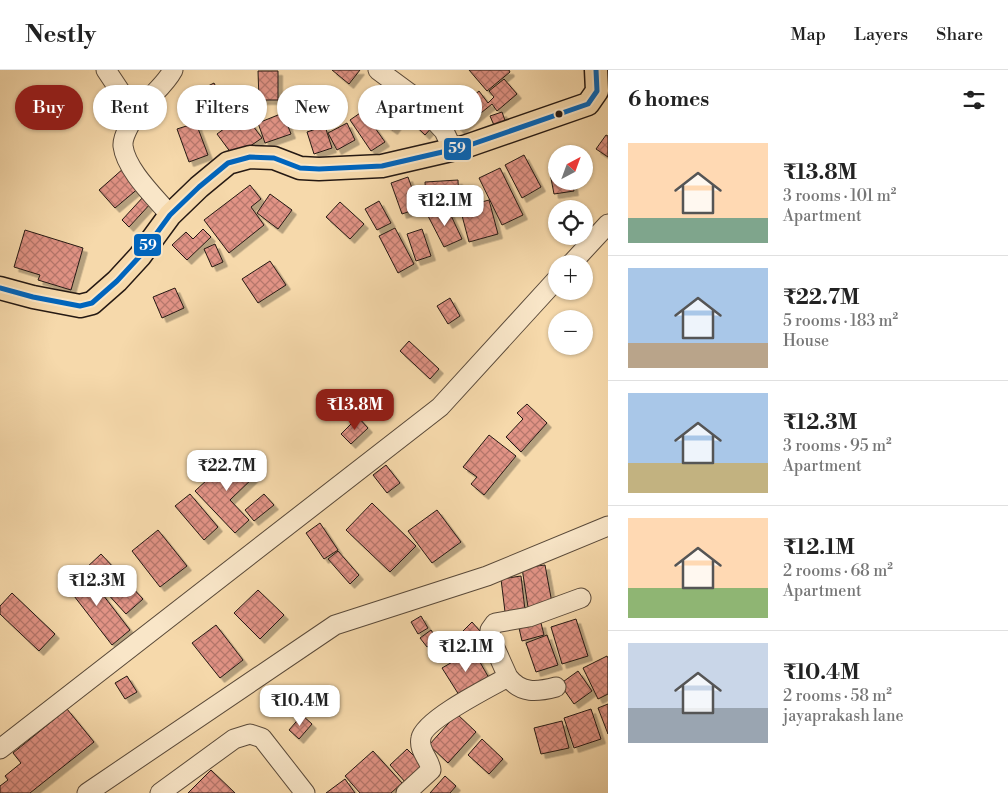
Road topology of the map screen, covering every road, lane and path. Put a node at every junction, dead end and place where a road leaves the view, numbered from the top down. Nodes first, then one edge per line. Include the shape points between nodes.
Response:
1 (106, 70) edge
2 (173, 70) edge
3 (378, 70) edge
4 (596, 70) edge
5 (116, 85) edge
6 (161, 85) edge
7 (598, 102) edge
8 (128, 130) edge
9 (453, 150) junction
10 (170, 215) junction
11 (608, 224) edge
12 (579, 255) edge
13 (0, 288) edge
14 (548, 289) edge
15 (608, 526) edge
16 (581, 598) dead end
17 (508, 677) junction
18 (556, 687) dead end
19 (0, 749) edge
20 (87, 793) edge
21 (160, 793) edge
22 (305, 793) edge
23 (406, 793) edge

1 - 5 street
2 - 6 street
3 - 9 street via 409,93 444,131
4 - 7 main road
7 - 9 main road
8 - 10 street via 123,144 127,161
9 - 10 main road via 382,166 319,169 300,168 274,158 250,157 228,163
10 - 13 main road via 140,256 92,303 80,306
11 - 12 street
14 - 19 street via 440,407
15 - 20 street via 488,576 335,625
16 - 17 street via 528,617 495,623 490,637
17 - 18 street via 520,688 537,692
17 - 23 street via 435,720 425,730 420,738 422,752 432,770
21 - 22 street via 234,739 250,734 262,738

